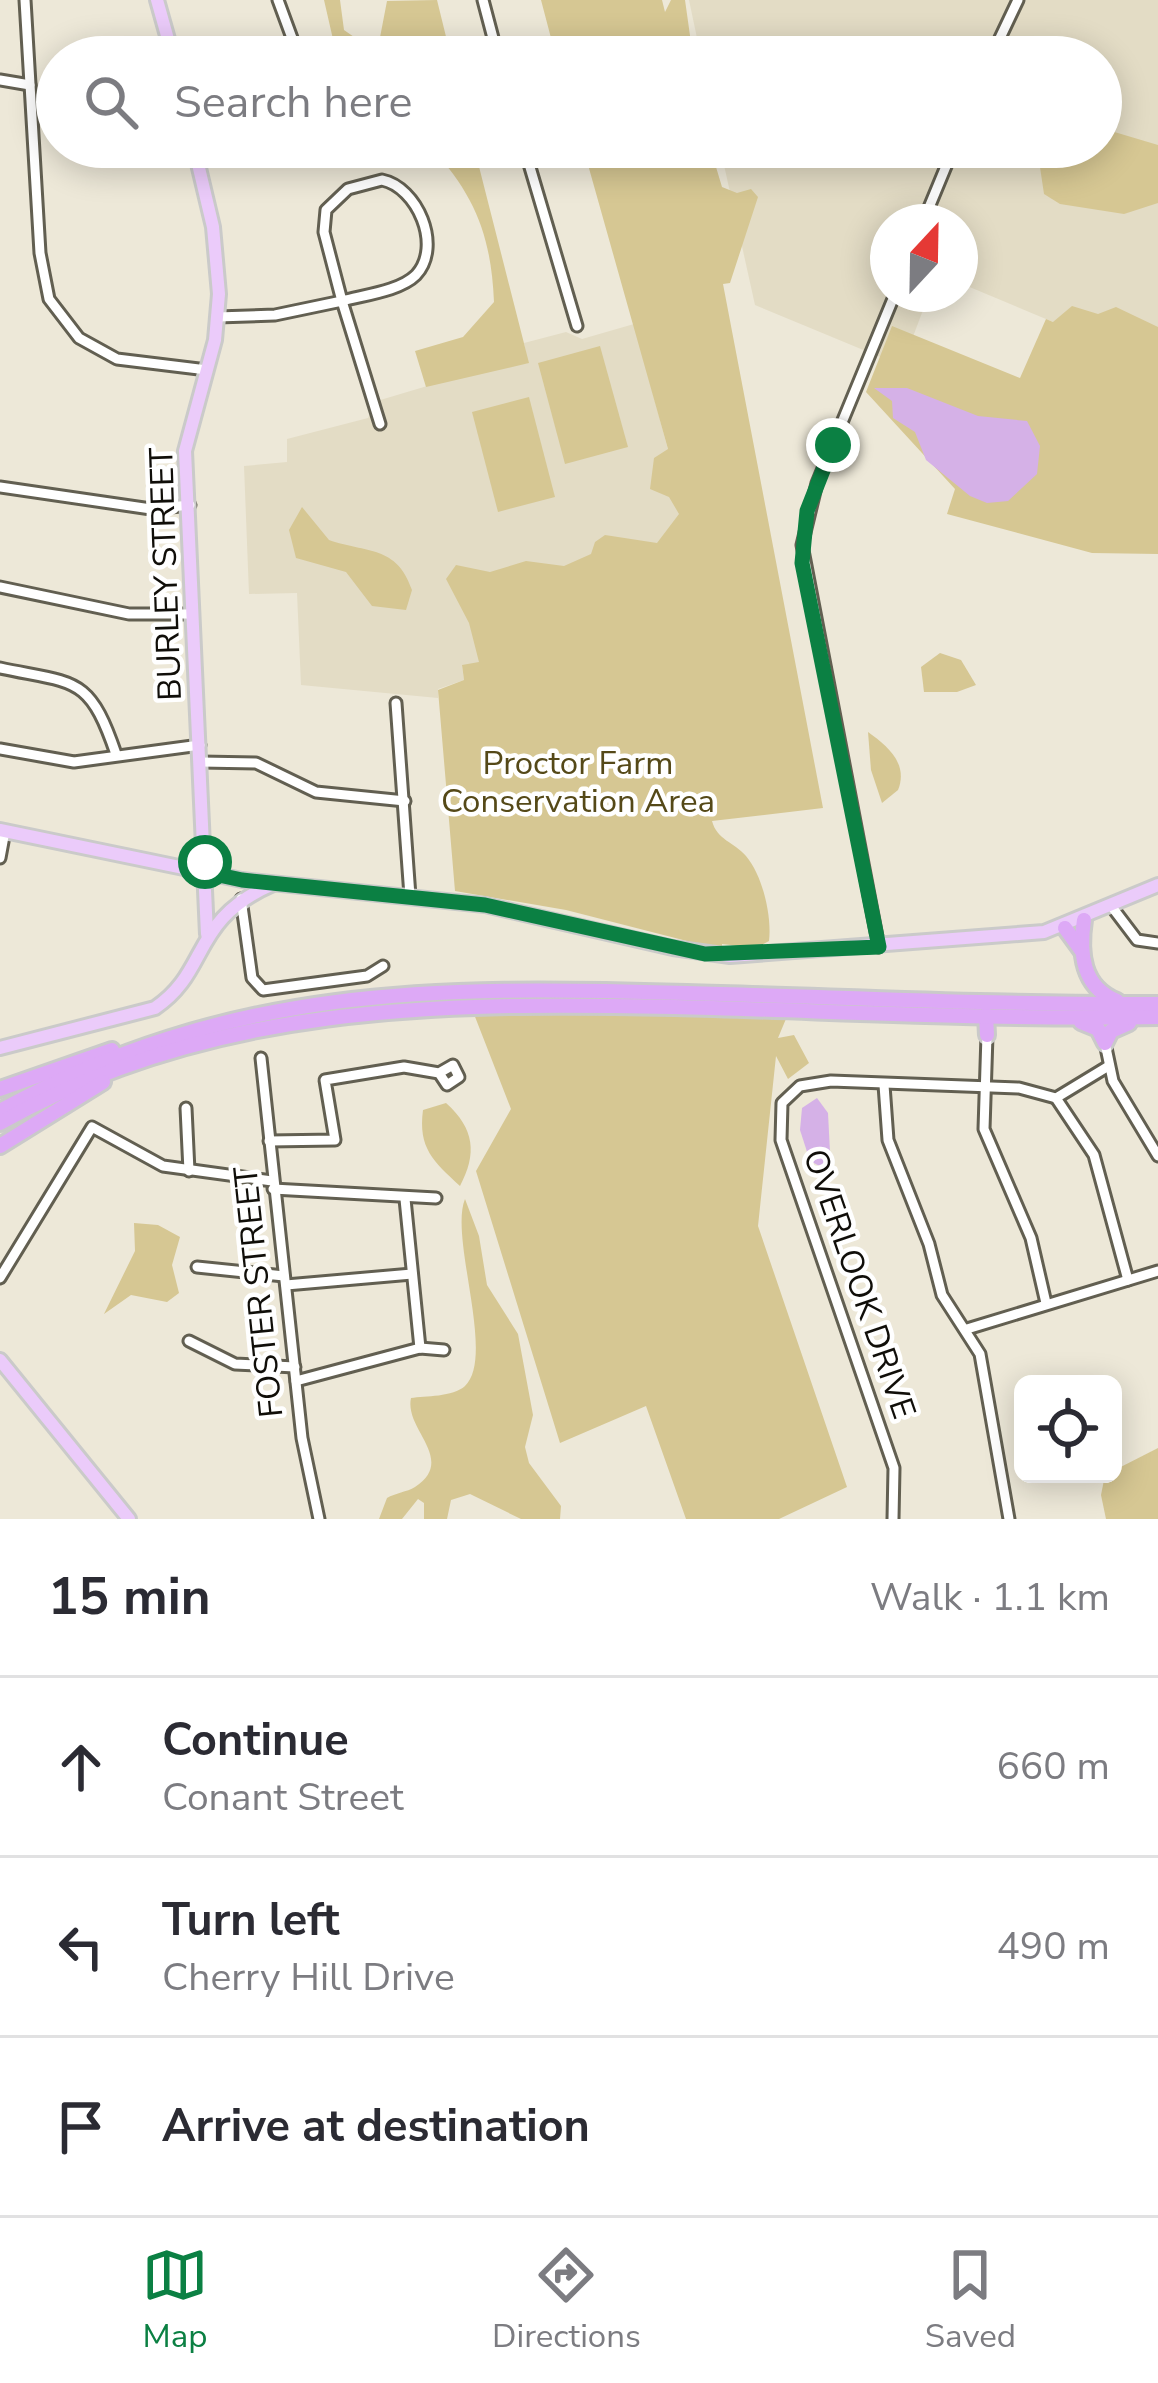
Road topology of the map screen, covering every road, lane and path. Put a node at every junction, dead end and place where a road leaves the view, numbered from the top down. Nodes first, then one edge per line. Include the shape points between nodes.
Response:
1 (25, 0) edge
2 (157, 0) edge
3 (278, 0) edge
4 (483, 0) edge
5 (1018, 0) edge
6 (167, 36) edge
7 (291, 36) edge
8 (492, 36) edge
9 (1001, 36) edge
10 (0, 80) edge
11 (30, 86) junction
12 (198, 168) edge
13 (530, 168) edge
14 (945, 168) edge
15 (930, 204) edge
16 (342, 301) junction
17 (888, 312) edge
18 (217, 317) junction
19 (577, 326) dead end
20 (207, 370) junction
21 (380, 424) dead end
22 (0, 487) edge
23 (190, 506) junction
24 (0, 587) edge
25 (194, 614) junction
26 (0, 668) edge
27 (396, 703) dead end
28 (200, 745) junction
29 (0, 748) edge
30 (116, 754) junction
31 (201, 762) junction
32 (405, 801) junction
33 (3, 830) edge
34 (0, 858) edge
35 (205, 872) junction
36 (274, 884) junction
37 (1158, 885) edge
38 (410, 896) junction
39 (241, 899) junction
40 (1112, 907) junction
41 (1084, 920) junction
42 (1065, 928) junction
43 (207, 934) junction
44 (1158, 943) edge
45 (879, 947) junction
46 (1082, 950) junction
47 (382, 966) dead end
48 (1085, 969) junction
49 (1042, 1001) junction
50 (1129, 1004) junction
51 (1157, 1013) edge
52 (986, 1015) junction
53 (1059, 1017) junction
54 (204, 1026) junction
55 (220, 1035) junction
56 (987, 1035) joint
57 (1105, 1042) junction
58 (0, 1048) edge
59 (261, 1058) dead end
60 (1107, 1067) junction
61 (439, 1073) dead end
62 (884, 1085) junction
63 (987, 1087) junction
64 (0, 1089) edge
65 (1056, 1098) junction
66 (186, 1108) dead end
67 (0, 1111) edge
68 (0, 1123) edge
69 (269, 1141) junction
70 (0, 1146) edge
71 (1158, 1156) edge
72 (188, 1172) junction
73 (273, 1185) junction
74 (436, 1198) dead end
75 (405, 1199) junction
76 (197, 1267) dead end
77 (1158, 1271) edge
78 (412, 1274) junction
79 (0, 1278) edge
80 (1128, 1280) junction
81 (285, 1281) junction
82 (1046, 1304) junction
83 (967, 1329) junction
84 (189, 1341) dead end
85 (420, 1348) junction
86 (444, 1350) dead end
87 (0, 1360) edge
88 (295, 1367) junction
89 (296, 1382) junction
90 (129, 1519) edge
91 (319, 1519) edge
92 (893, 1519) edge
93 (1009, 1519) edge

1 - 11 street
2 - 6 main road
3 - 7 street
4 - 8 street
5 - 9 street
10 - 11 street
11 - 20 street via 41,267 57,313 79,338 117,359
12 - 18 main road, BURLEY STREET via 218,263
13 - 19 street
14 - 15 street
16 - 16 street via 408,281 421,268 427,241 415,200 393,182 348,189 326,210
16 - 18 street
16 - 21 street
17 - 45 street via 807,511 802,545
18 - 20 main road, BURLEY STREET
20 - 23 main road, BURLEY STREET via 188,430
22 - 23 street via 151,509
23 - 25 main road, BURLEY STREET
24 - 25 street via 129,614
25 - 28 main road, BURLEY STREET
26 - 30 street via 81,688 100,709
27 - 32 street
28 - 30 street
28 - 31 main road, BURLEY STREET
29 - 30 street via 62,761
31 - 32 street via 256,763 316,792
31 - 35 main road, BURLEY STREET
32 - 38 street
33 - 34 street
33 - 35 main road
35 - 36 main road
35 - 43 main road, BURLEY STREET
36 - 38 main road
36 - 39 main road
37 - 40 main road
38 - 45 main road via 705,954
39 - 43 main road
39 - 47 street via 253,978 263,990 367,976
40 - 41 main road
40 - 44 street via 1137,940
41 - 42 main road
41 - 46 highway
42 - 45 main road
42 - 46 highway
43 - 58 main road via 174,991 139,1015
46 - 48 highway
48 - 49 highway via 1070,991
48 - 50 highway via 1097,991
49 - 50 highway
49 - 54 highway via 461,989 331,999
50 - 51 highway
51 - 53 highway
51 - 57 highway via 1116,1027
52 - 53 highway
52 - 55 highway via 501,1004 350,1012
52 - 56 highway
53 - 57 highway via 1094,1025
54 - 64 highway
54 - 67 highway
55 - 68 highway via 122,1066
55 - 70 highway via 111,1077
56 - 63 street
57 - 60 street
59 - 69 street, FOSTER STREET
60 - 65 street
60 - 71 street
61 - 69 street via 404,1067 326,1079 335,1140
62 - 63 street
62 - 83 street via 888,1140 942,1295
62 - 92 street, OVERLOOK DRIVE via 812,1082 782,1103 778,1128 894,1468
63 - 65 street
63 - 82 street via 988,1148 1022,1213
65 - 80 street via 1094,1155
66 - 72 street
69 - 73 street, FOSTER STREET
72 - 73 street
72 - 79 street via 150,1161 92,1127
73 - 75 street
73 - 81 street, FOSTER STREET
74 - 75 street
75 - 78 street
76 - 81 street
77 - 80 street
78 - 81 street
78 - 85 street
80 - 82 street
81 - 88 street, FOSTER STREET
82 - 83 street
83 - 93 street via 980,1354
84 - 88 street via 235,1364
85 - 86 street
85 - 89 street
87 - 90 main road
88 - 89 street, FOSTER STREET
89 - 91 street, FOSTER STREET

